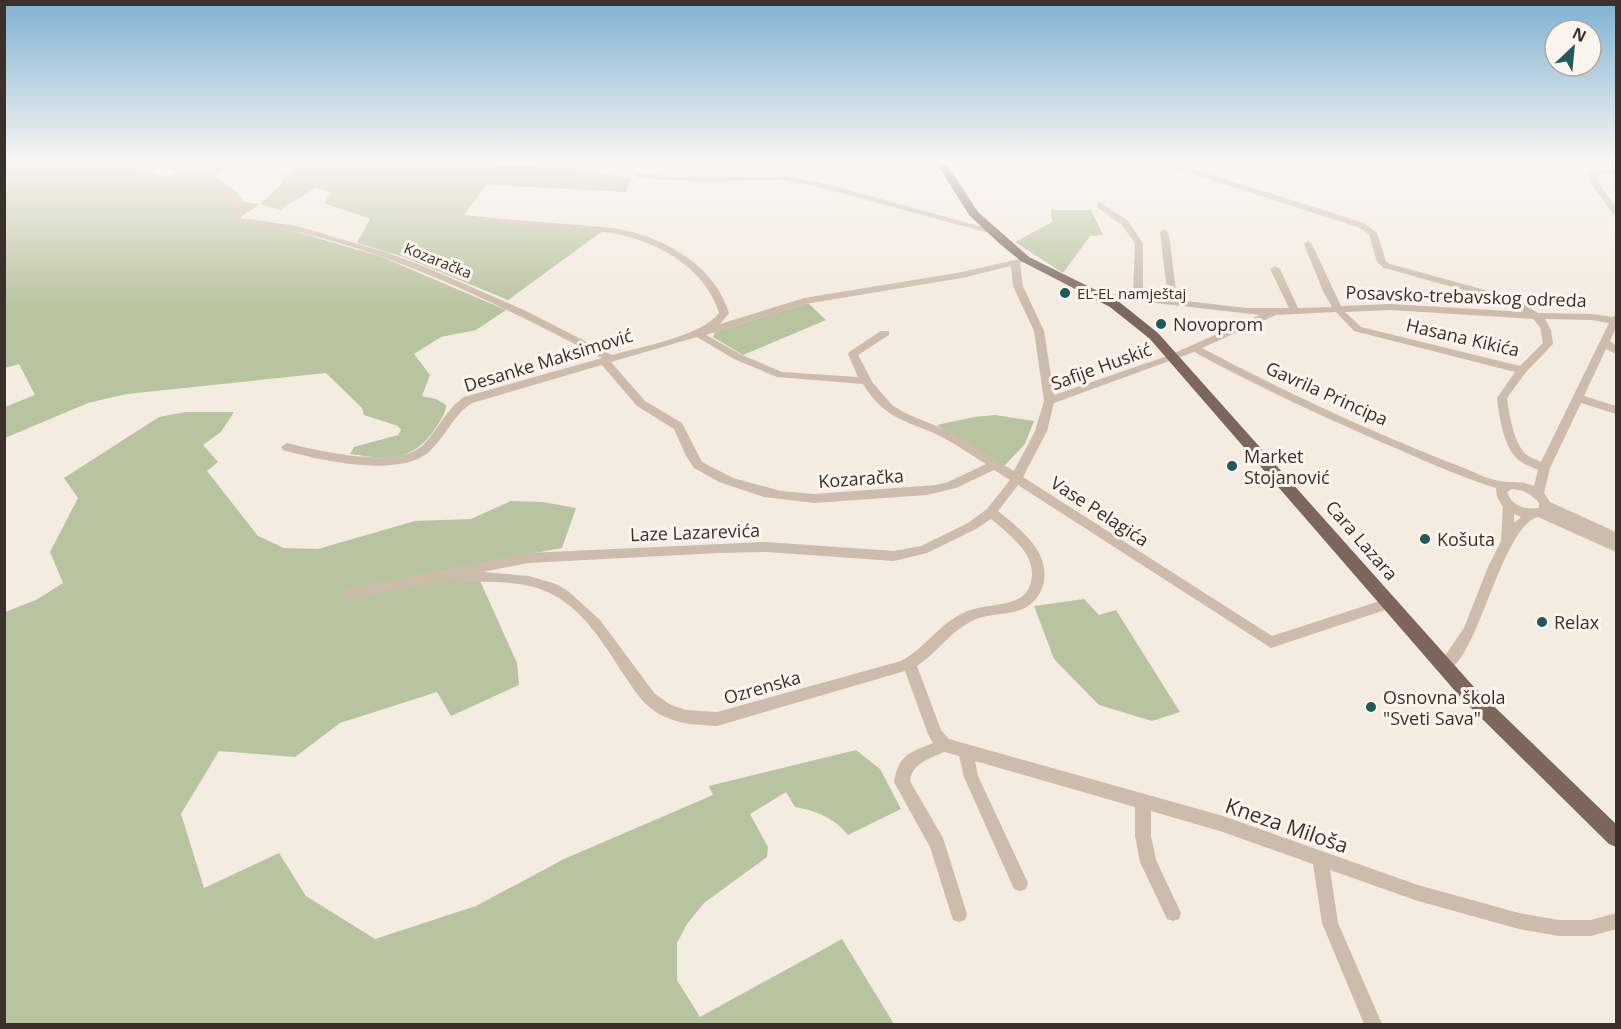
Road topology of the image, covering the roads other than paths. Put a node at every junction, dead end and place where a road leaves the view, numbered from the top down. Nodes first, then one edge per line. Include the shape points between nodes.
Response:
1 (238, 211) edge
2 (918, 211) edge
3 (972, 211) edge
4 (1108, 211) edge
5 (1317, 211) edge
6 (413, 214) dead end
7 (989, 230) junction
8 (1164, 231) dead end
9 (1308, 244) dead end
10 (1020, 260) junction
11 (1275, 269) dead end
12 (1099, 297) junction
13 (1138, 298) junction
14 (1173, 302) junction
15 (1338, 308) junction
16 (1295, 311) junction
17 (1274, 312) junction
18 (1536, 316) junction
19 (1616, 320) edge
20 (885, 333) dead end
21 (698, 334) junction
22 (1604, 342) junction
23 (1194, 348) junction
24 (1617, 351) edge
25 (1174, 357) junction
26 (608, 360) junction
27 (1522, 370) junction
28 (867, 381) junction
29 (1577, 398) junction
30 (1049, 401) junction
31 (1617, 410) edge
32 (287, 447) dead end
33 (993, 465) junction
34 (1544, 468) junction
35 (1015, 477) junction
36 (1522, 486) junction
37 (1538, 494) junction
38 (1506, 496) junction
39 (1539, 511) junction
40 (991, 512) junction
41 (1617, 537) edge
42 (1508, 541) junction
43 (1617, 547) edge
44 (430, 577) junction
45 (350, 594) dead end
46 (1389, 603) junction
47 (909, 664) junction
48 (1445, 666) junction
49 (945, 745) junction
50 (966, 752) junction
51 (1143, 801) junction
52 (1617, 837) edge
53 (1320, 858) junction
54 (1020, 883) dead end
55 (1173, 913) dead end
56 (959, 914) dead end
57 (1617, 921) edge
58 (1373, 1024) edge

1 - 26 street, Kozaračka via 238,220 304,231 423,269 523,313
2 - 7 street
3 - 7 main road, Cara Lazara
4 - 13 street via 1124,222 1139,243
5 - 18 street via 1361,225 1373,233 1382,262 1387,266 1480,291
6 - 21 street, Desanke Maksimović via 619,232 655,243 678,255 714,290 723,305 724,313 719,320
7 - 10 main road, Cara Lazara
8 - 14 street
9 - 15 street, Hasana Kikića
10 - 12 main road, Cara Lazara
10 - 21 street, Desanke Maksimović via 962,275 804,301
10 - 30 street via 1018,286 1039,331
11 - 16 street
12 - 13 street, Posavsko-trebavskog odreda
12 - 25 main road, Cara Lazara via 1130,316
13 - 14 street, Posavsko-trebavskog odreda
14 - 17 street, Posavsko-trebavskog odreda
15 - 16 street, Posavsko-trebavskog odreda
15 - 18 street, Posavsko-trebavskog odreda via 1390,307
15 - 27 street, Hasana Kikića via 1359,329
16 - 17 street, Posavsko-trebavskog odreda
17 - 23 street, Safije Huskić
18 - 19 street, Posavsko-trebavskog odreda
18 - 27 street, Hasana Kikića via 1548,333 1548,344
19 - 22 street
20 - 28 street, Vase Pelagića via 853,354
21 - 26 street, Desanke Maksimović
21 - 28 street via 781,375
22 - 24 street
22 - 29 street
23 - 25 street, Safije Huskić
23 - 38 street, Gavrila Principa via 1248,378 1449,466
25 - 30 street, Safije Huskić
25 - 46 main road, Cara Lazara
26 - 32 street, Desanke Maksimović via 468,400 456,407 419,453 398,460 367,460
26 - 33 street, Kozaračka via 632,394 648,408 675,422 693,460 702,469 770,495 817,500 927,491 952,485
27 - 34 street via 1502,398 1504,416 1515,449 1523,458
28 - 33 street, Vase Pelagića via 891,410 940,430
29 - 31 street
29 - 34 street
30 - 35 street, Safije Huskić via 1041,431
33 - 35 street, Vase Pelagića
34 - 36 street
34 - 37 street
35 - 40 street, Laze Lazarevića
35 - 46 street, Vase Pelagića via 1271,642
36 - 37 street
36 - 38 street
37 - 39 street
38 - 39 street, Gavrila Principa
38 - 42 street
39 - 41 street
39 - 42 street via 1520,523
39 - 43 street
40 - 44 street, Laze Lazarevića via 932,546 894,556 766,547 648,551 528,558
40 - 47 street, Ozrenska via 1030,549 1037,561 1036,589 1021,604 969,616
42 - 48 street via 1465,639
44 - 45 street, Laze Lazarevića
44 - 47 street, Ozrenska via 505,579 551,588 585,613 647,697 693,719 717,719
46 - 48 main road, Cara Lazara
47 - 49 street via 935,734
48 - 52 main road, Cara Lazara
49 - 50 street, Kneza Miloša
49 - 56 street via 915,758 904,768 902,782 937,844
50 - 51 street, Kneza Miloša
50 - 54 street via 971,777
51 - 53 street, Kneza Miloša
51 - 55 street via 1148,862
53 - 57 street, Kneza Miloša via 1418,893 1519,921 1559,928 1591,928
53 - 58 street via 1330,923

